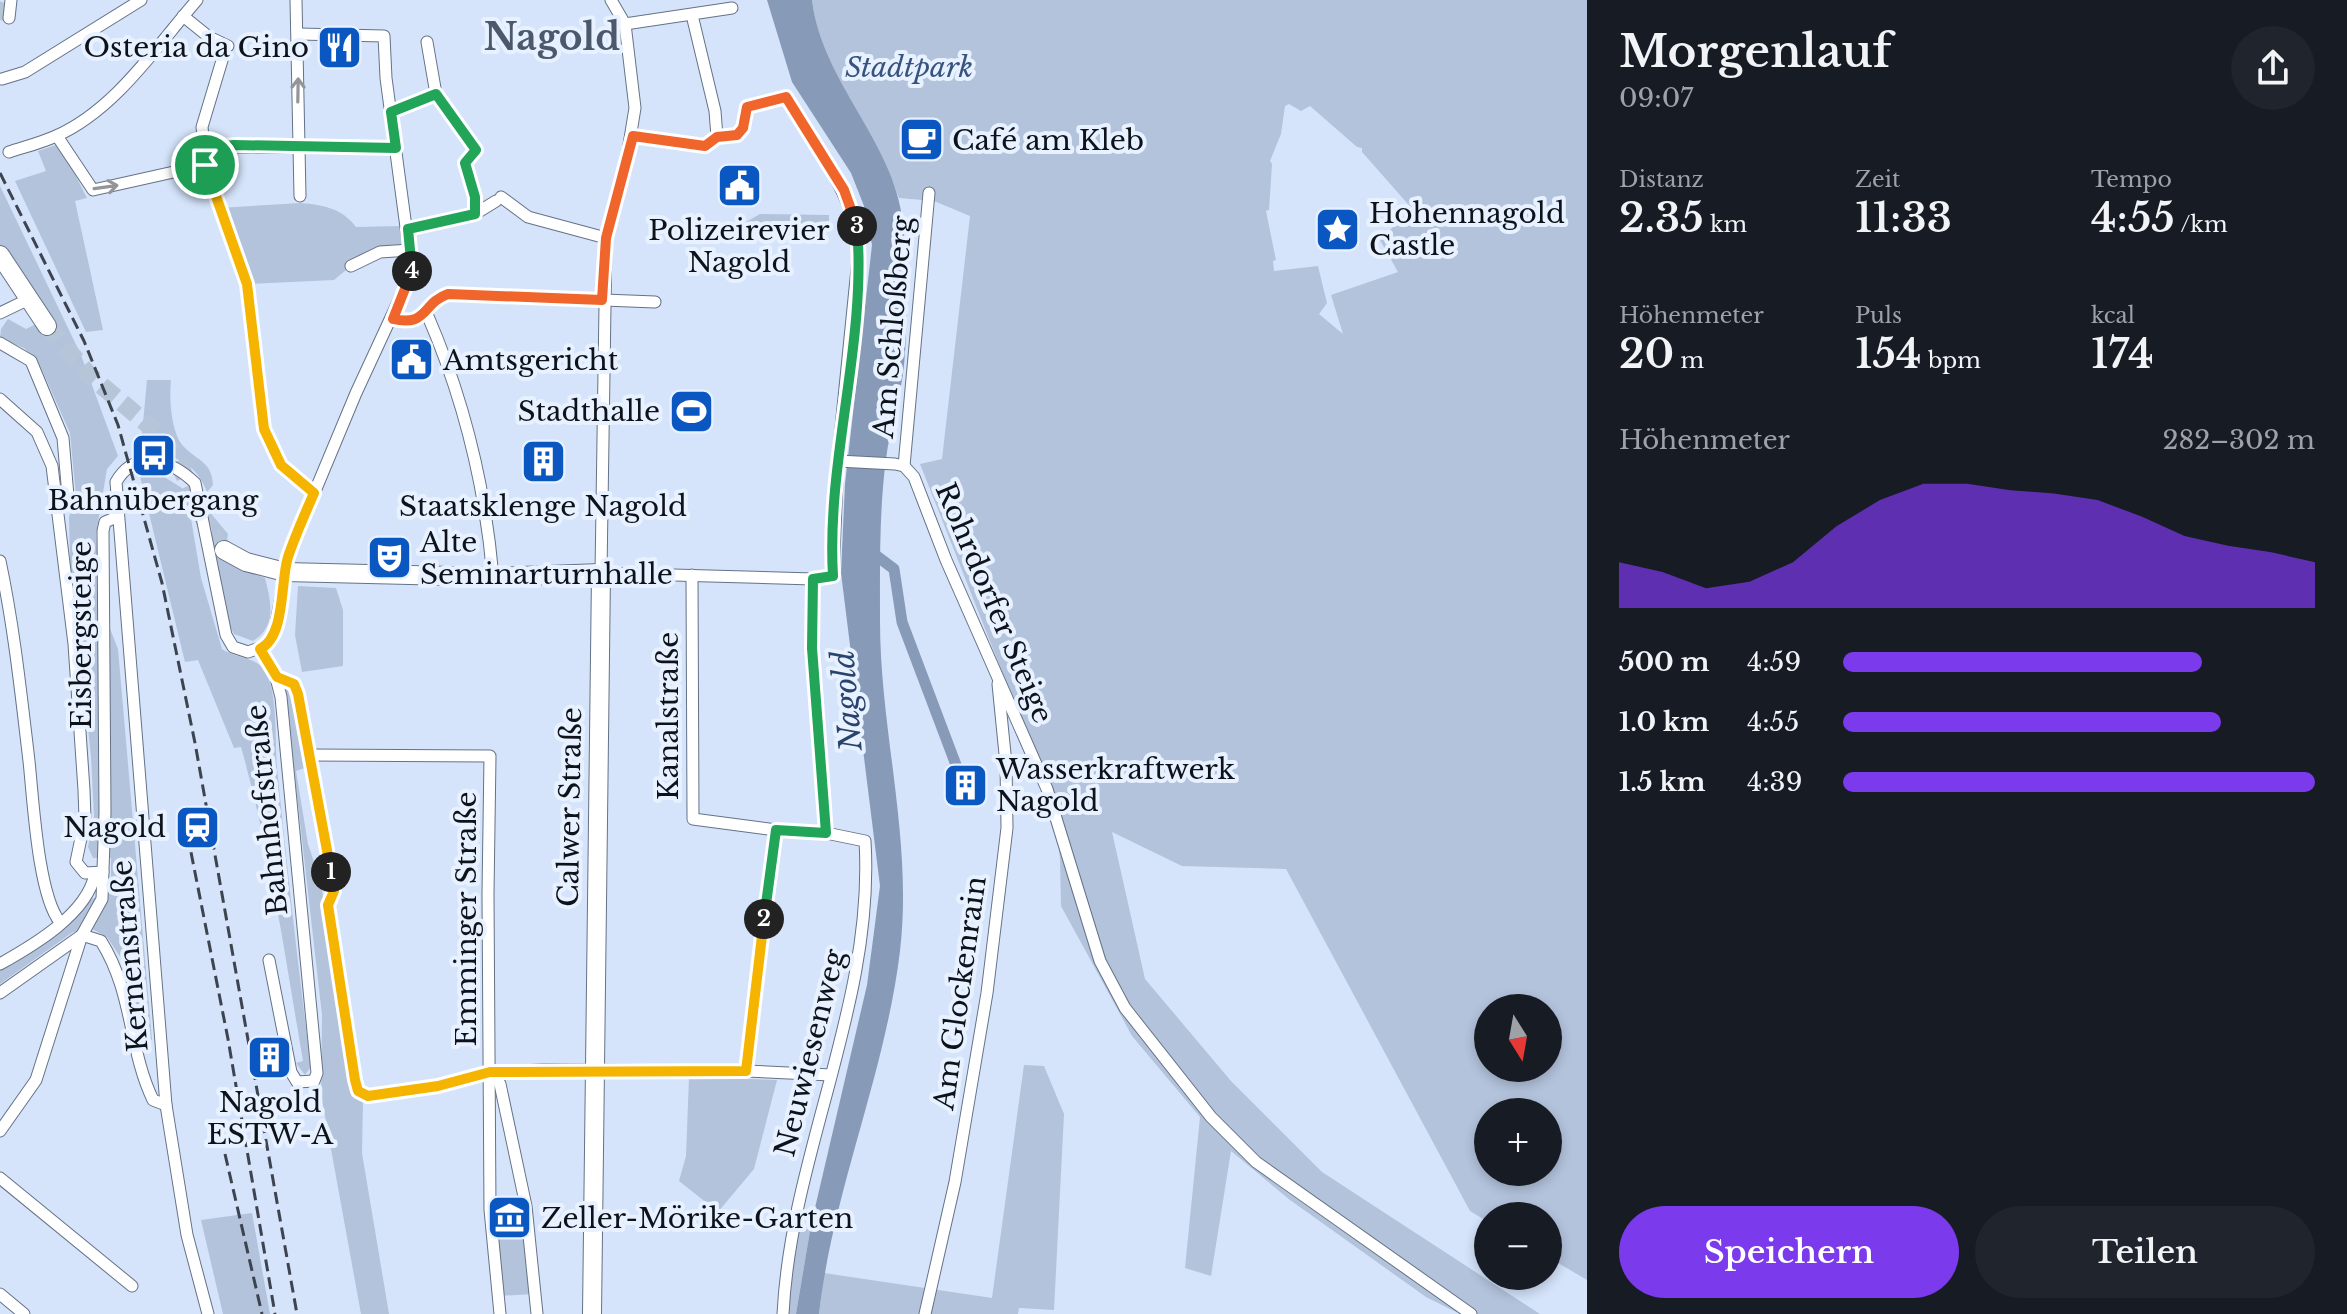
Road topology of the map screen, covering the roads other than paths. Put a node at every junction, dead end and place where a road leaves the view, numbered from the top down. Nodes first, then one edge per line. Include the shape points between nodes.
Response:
1 (11, 0) edge
2 (141, 0) edge
3 (197, 0) edge
4 (296, 0) edge
5 (611, 0) edge
6 (732, 8) dead end
7 (692, 15) junction
8 (183, 16) junction
9 (9, 18) dead end
10 (625, 24) junction
11 (299, 34) junction
12 (427, 42) dead end
13 (2, 79) dead end
14 (436, 94) junction
15 (391, 112) junction
16 (57, 136) junction
17 (633, 136) junction
18 (717, 137) junction
19 (297, 146) junction
20 (396, 148) junction
21 (9, 152) dead end
22 (205, 160) junction
23 (929, 193) dead end
24 (300, 196) dead end
25 (475, 214) junction
26 (408, 229) junction
27 (606, 238) junction
28 (410, 250) junction
29 (0, 255) edge
30 (351, 266) dead end
31 (27, 300) junction
32 (602, 300) junction
33 (655, 302) dead end
34 (0, 313) edge
35 (427, 314) junction
36 (393, 319) junction
37 (47, 326) tunnel mouth
38 (0, 343) edge
39 (0, 399) edge
40 (842, 461) junction
41 (900, 465) junction
42 (314, 493) junction
43 (57, 504) junction
44 (117, 517) junction
45 (224, 550) tunnel mouth
46 (0, 561) edge
47 (285, 572) junction
48 (601, 573) junction
49 (692, 575) junction
50 (493, 577) junction
51 (813, 579) junction
52 (260, 649) junction
53 (997, 675) junction
54 (277, 677) junction
55 (310, 755) junction
56 (776, 830) junction
57 (826, 833) junction
58 (99, 873) junction
59 (60, 922) junction
60 (82, 935) junction
61 (269, 960) dead end
62 (0, 964) edge
63 (0, 993) edge
64 (593, 1071) junction
65 (746, 1071) junction
66 (490, 1072) junction
67 (831, 1075) junction
68 (166, 1105) junction
69 (0, 1131) edge
70 (0, 1178) edge
71 (132, 1286) dead end
72 (0, 1294) edge
73 (24, 1314) edge
74 (208, 1314) edge
75 (500, 1314) edge
76 (537, 1314) edge
77 (592, 1314) edge
78 (783, 1314) edge
79 (925, 1314) edge
80 (1471, 1314) edge

1 - 9 street
2 - 13 street via 25,72
3 - 8 street
4 - 11 street
5 - 10 street
6 - 7 street
7 - 10 street
7 - 18 street
8 - 16 street via 123,86
8 - 22 street via 226,51 202,127
10 - 17 street, Calwer Straße via 634,85
11 - 15 street via 384,36
19 -> 11 street
12 - 14 street
14 - 15 street
14 - 25 street via 476,150 465,163
15 - 20 street
16 - 21 street
16 -> 22 street via 93,190
17 - 18 street via 705,146
17 - 27 street, Calwer Straße
18 - 40 street via 737,135 747,107 786,97 844,190 857,222
19 - 20 street
19 - 22 street via 219,147
19 - 24 street
20 - 26 street
22 - 42 street via 247,284 264,429 281,465
23 - 41 street, Am Schloßberg
25 - 26 street
25 - 27 street via 499,199 528,217
26 - 28 street
27 - 32 street, Calwer Straße
28 - 30 street via 380,252
28 - 36 street via 412,272
29 - 31 main road
31 - 34 street
31 - 37 main road
32 - 33 street
32 - 35 street via 448,294
32 - 48 street, Calwer Straße
35 - 36 street via 413,321
35 - 50 street via 455,379 473,443
36 - 42 street
38 - 43 street via 31,361 63,438 68,496
39 - 43 street via 37,432 52,466
40 - 41 street
40 - 51 street via 833,576
41 - 53 street, Rohrdorfer Steige via 914,477
42 - 47 street
43 - 58 street via 84,790 85,819 76,862 85,873
44 - 52 street, Eisbergsteige via 116,482 131,465 161,461 188,476 202,505 226,635 233,647
44 - 58 street, Eisbergsteige via 105,522 103,531
44 - 68 street, Kernenstraße
45 - 47 main road
46 - 59 street via 40,849 49,903
47 - 50 main road
47 - 52 street via 275,630
48 - 49 street
48 - 50 main road
48 - 64 main road, Calwer Straße
49 - 51 street
49 - 56 street, Kanalstraße via 693,819
51 - 57 street via 812,648
52 - 54 street, Bahnhofstraße
53 - 79 street, Am Glockenrain via 1007,828 987,993
53 - 80 street, Rohrdorfer Steige via 1047,789 1100,961 1125,1008 1211,1117 1256,1162
54 - 55 street via 294,684
54 - 61 street, Bahnhofstraße via 314,1081 297,1082 291,1072
55 - 66 street via 334,891 328,905 358,1091 382,1094
55 - 66 street, Emminger Straße via 490,756
56 - 57 street, Neuwiesenweg
56 - 65 street
57 - 67 street, Neuwiesenweg via 865,841 867,870 856,979
58 - 59 street, Eisbergsteige via 84,901
58 - 60 street, Eisbergsteige via 102,899
59 - 62 street, Eisbergsteige
60 - 63 street, Eisbergsteige
60 - 68 street, Kernenstraße via 101,941 113,960 146,1084 153,1100
60 - 69 street via 36,1080
64 - 65 street
64 - 66 street
64 - 77 main road, Calwer Straße
65 - 67 street
66 - 75 street via 490,1210
66 - 76 street, Emminger Straße via 500,1084 526,1206
67 - 78 street, Neuwiesenweg via 810,1145 786,1267
68 - 74 street, Kernenstraße via 187,1235
70 - 71 street
72 - 73 street

